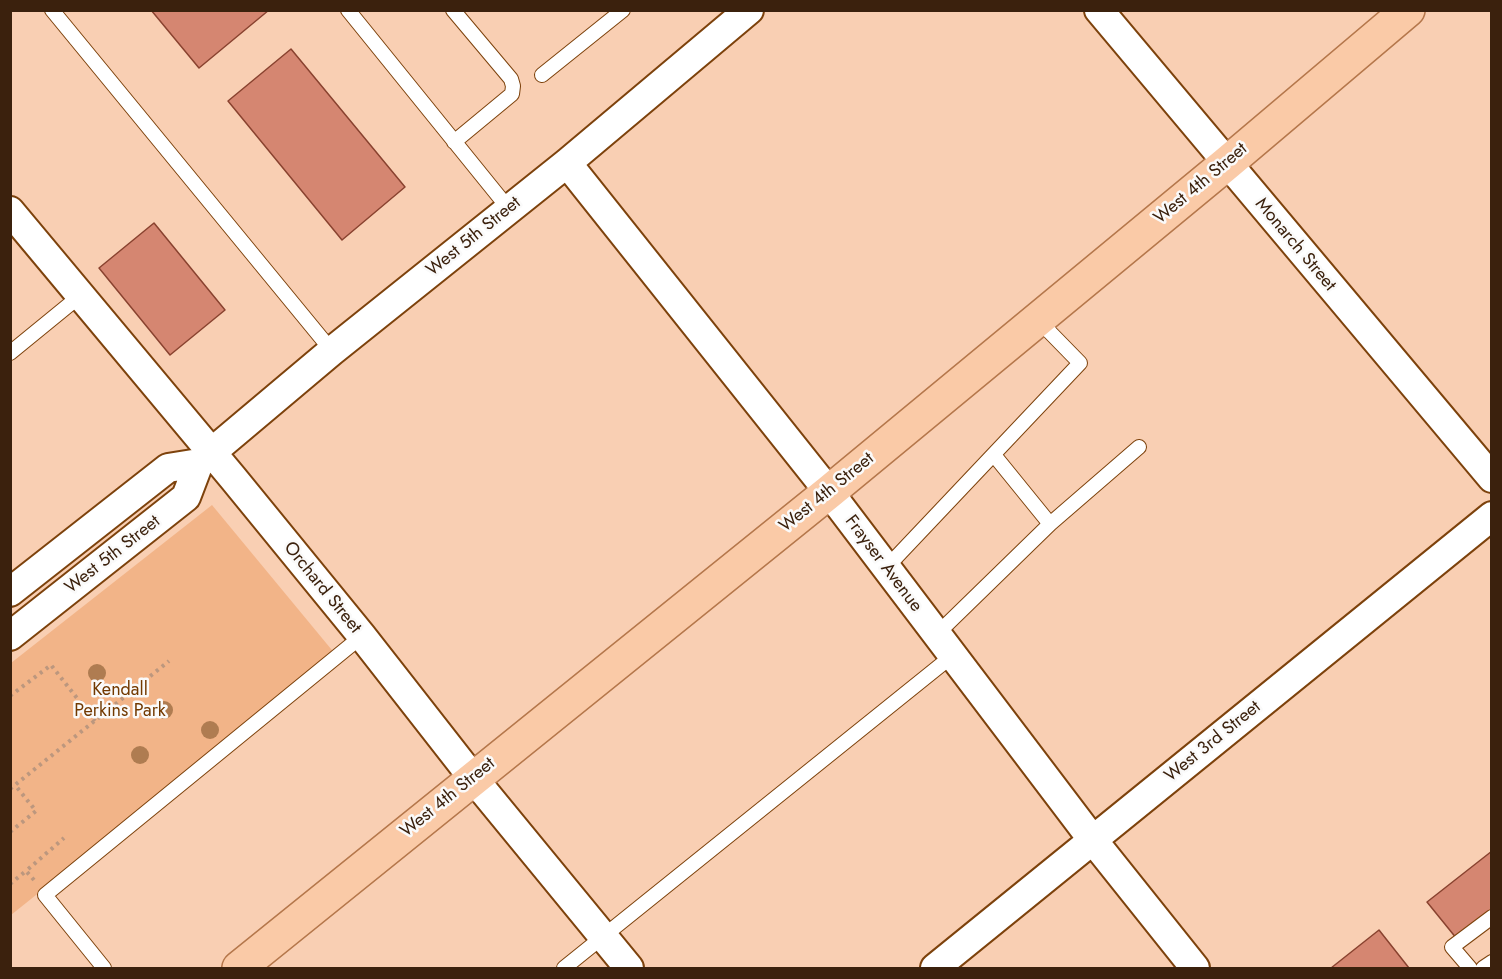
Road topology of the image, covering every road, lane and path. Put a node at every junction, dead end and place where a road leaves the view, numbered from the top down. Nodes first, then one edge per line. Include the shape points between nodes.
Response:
1 (52, 10) edge
2 (348, 10) edge
3 (453, 10) edge
4 (623, 10) edge
5 (749, 10) edge
6 (1099, 10) edge
7 (1408, 10) edge
8 (542, 75) dead end
9 (454, 142) junction
10 (567, 163) junction
11 (1226, 164) junction
12 (508, 209) junction
13 (10, 211) edge
14 (81, 295) junction
15 (1038, 320) junction
16 (332, 351) junction
17 (10, 353) edge
18 (1139, 447) dead end
19 (994, 455) junction
20 (205, 457) junction
21 (1491, 478) edge
22 (829, 492) junction
23 (1491, 516) edge
24 (1050, 524) junction
25 (886, 568) junction
26 (10, 592) edge
27 (10, 636) edge
28 (362, 636) junction
29 (944, 645) junction
30 (169, 661) dead end
31 (11, 695) edge
32 (95, 721) junction
33 (473, 778) junction
34 (15, 785) junction
35 (10, 789) edge
36 (10, 832) edge
37 (64, 838) dead end
38 (1092, 839) junction
39 (26, 871) junction
40 (10, 884) edge
41 (45, 895) junction
42 (1491, 917) edge
43 (603, 937) junction
44 (1491, 962) edge
45 (104, 969) edge
46 (239, 969) edge
47 (564, 969) edge
48 (629, 969) edge
49 (935, 969) edge
50 (1195, 969) edge
51 (1470, 969) edge
52 (1483, 969) edge

1 - 16 lane
2 - 9 lane
3 - 9 lane via 513,86 512,94
4 - 8 lane
5 - 10 street, West 5th Street
6 - 11 street, Monarch Street
7 - 11 main road, West 4th Street
9 - 12 lane
10 - 12 street, West 5th Street
10 - 22 street, Frayser Avenue
11 - 15 main road, West 4th Street
11 - 21 street, Monarch Street
12 - 16 street, West 5th Street
13 - 14 street, Orchard Street
14 - 17 lane
14 - 20 street, Orchard Street
15 - 19 lane via 1080,363
15 - 22 main road, West 4th Street
16 - 20 street, West 5th Street
18 - 24 lane
19 - 24 lane
19 - 25 lane
20 - 26 street, West 5th Street via 168,468
20 - 27 street, West 5th Street via 186,497
20 - 28 street, Orchard Street
22 - 25 street, Frayser Avenue
22 - 33 main road, West 4th Street
23 - 38 street, West 3rd Street
24 - 29 lane
25 - 29 street, Frayser Avenue
28 - 33 street, Orchard Street
28 - 41 lane
29 - 38 street, Frayser Avenue
29 - 43 lane
30 - 32 path
31 - 32 path via 51,665
32 - 34 path
33 - 43 street, Orchard Street
33 - 46 main road, West 4th Street
34 - 35 path
34 - 36 path via 36,811
37 - 39 path
38 - 49 street, West 3rd Street
38 - 50 street, Frayser Avenue
39 - 40 path
39 - 41 path
41 - 45 lane
42 - 51 lane via 1452,947
43 - 47 lane
43 - 48 street, Orchard Street
44 - 52 lane

